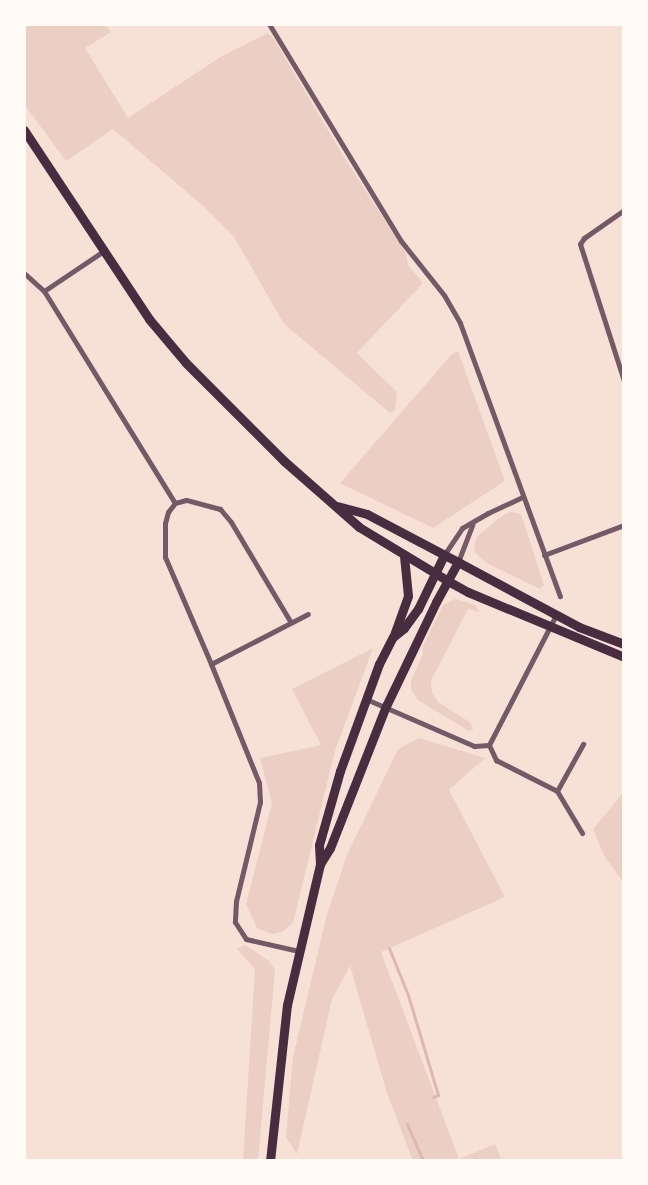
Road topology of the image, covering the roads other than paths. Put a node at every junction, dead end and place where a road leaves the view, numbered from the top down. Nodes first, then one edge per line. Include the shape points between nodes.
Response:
1 (269, 24) edge
2 (24, 130) edge
3 (624, 210) edge
4 (105, 250) junction
5 (24, 273) edge
6 (44, 291) junction
7 (624, 381) edge
8 (523, 497) junction
9 (175, 503) junction
10 (335, 506) junction
11 (472, 525) junction
12 (624, 525) edge
13 (444, 555) junction
14 (544, 555) junction
15 (404, 556) junction
16 (459, 562) junction
17 (436, 574) junction
18 (448, 581) junction
19 (560, 596) dead end
20 (308, 614) dead end
21 (556, 615) junction
22 (290, 621) junction
23 (551, 625) junction
24 (393, 637) junction
25 (624, 644) edge
26 (624, 657) edge
27 (212, 664) junction
28 (366, 699) junction
29 (386, 706) junction
30 (584, 744) dead end
31 (489, 745) junction
32 (557, 791) junction
33 (582, 833) dead end
34 (320, 864) junction
35 (299, 951) junction
36 (270, 1161) edge

1 - 8 street via 401,241 444,294 460,323
2 - 4 main road
3 - 7 street via 580,244
4 - 6 street
4 - 10 main road via 149,319 184,362
5 - 6 street
6 - 9 street
8 - 11 street
8 - 14 street
9 - 22 street via 186,500 220,509
9 - 27 street via 168,512 164,531 165,557
10 - 13 main road via 367,514
10 - 15 main road via 358,527
11 - 13 street via 462,528
11 - 16 street
12 - 14 street
13 - 16 main road
13 - 17 main road
14 - 19 street
15 - 17 main road
15 - 24 main road via 408,596
16 - 18 main road
16 - 21 main road
17 - 18 main road
17 - 24 main road via 418,609
18 - 23 main road
18 - 29 main road
20 - 22 street
21 - 23 street
21 - 25 main road
22 - 27 street
23 - 26 main road
23 - 31 street
24 - 28 main road
27 - 35 street via 258,783 261,802 236,901 235,922 246,939
28 - 29 street
28 - 34 main road via 319,845
29 - 31 street via 474,746
29 - 34 main road via 330,848
30 - 32 street
31 - 32 street via 496,760
32 - 33 street
34 - 35 main road
35 - 36 main road via 287,1005

